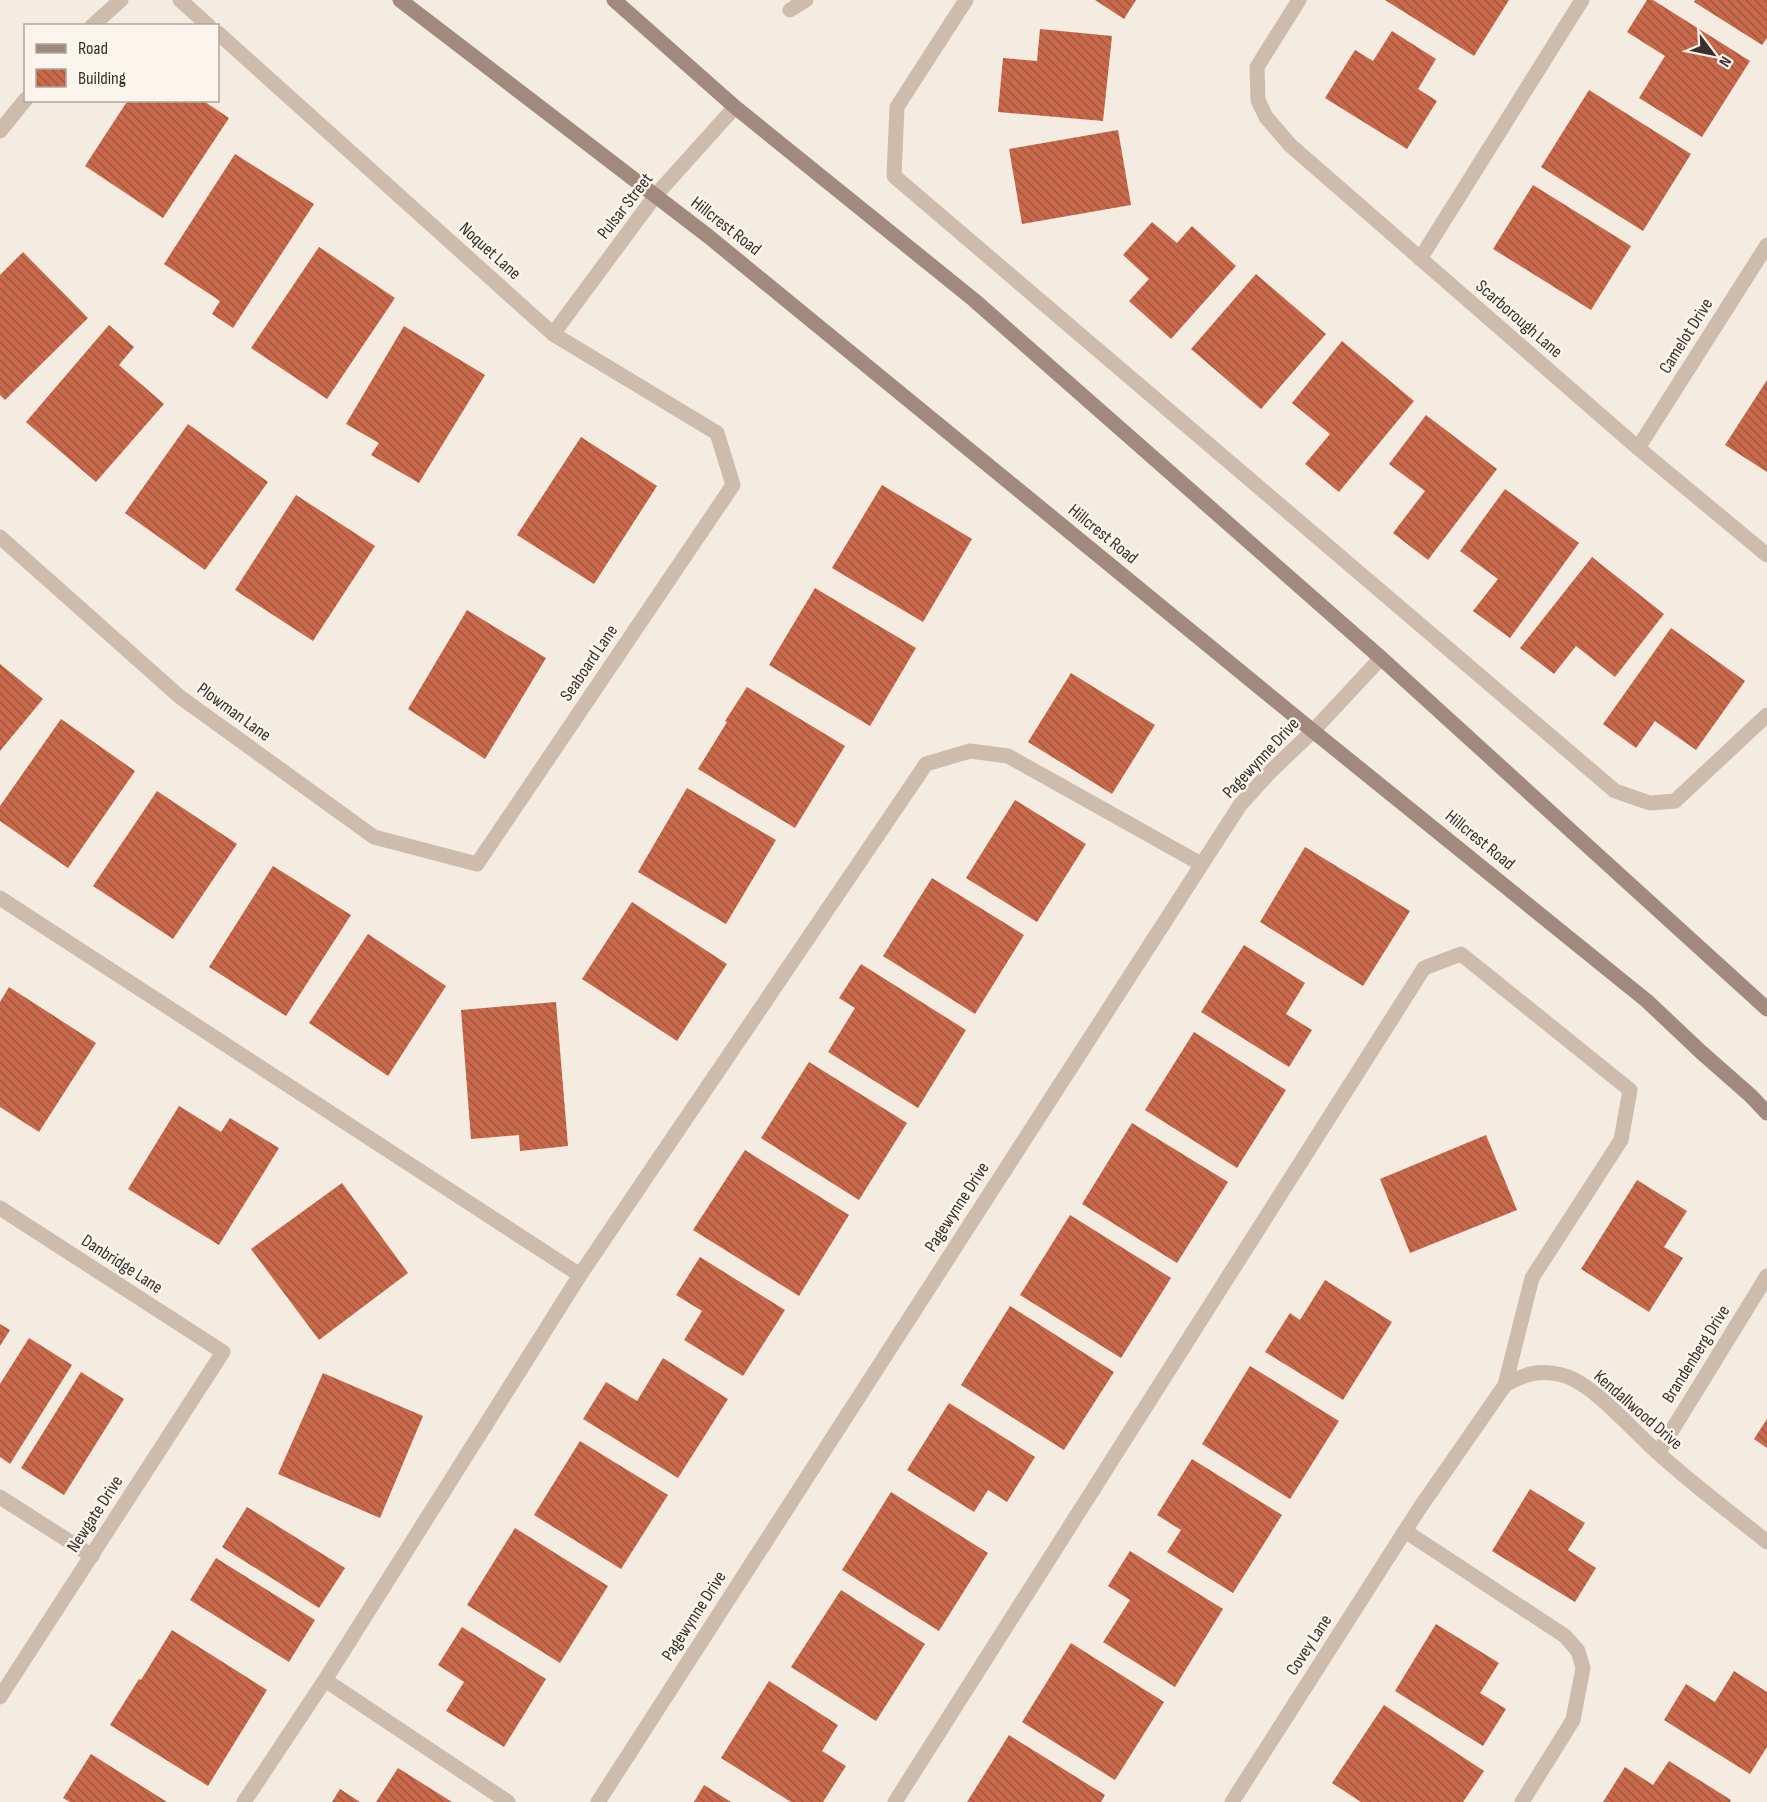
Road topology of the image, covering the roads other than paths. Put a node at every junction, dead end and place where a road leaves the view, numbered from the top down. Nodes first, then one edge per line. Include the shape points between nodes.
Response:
1 (121, 0) edge
2 (180, 0) edge
3 (400, 0) edge
4 (614, 0) edge
5 (807, 0) edge
6 (966, 0) edge
7 (1299, 0) edge
8 (1582, 0) edge
9 (790, 10) dead end
10 (94, 24) edge
11 (207, 24) edge
12 (219, 34) edge
13 (24, 101) edge
14 (735, 107) junction
15 (0, 131) edge
16 (656, 196) junction
17 (1767, 245) edge
18 (1420, 259) junction
19 (553, 334) junction
20 (1638, 448) junction
21 (733, 485) joint
22 (0, 537) edge
23 (1767, 555) edge
24 (1381, 658) junction
25 (1767, 715) edge
26 (1313, 731) junction
27 (477, 864) joint
28 (1202, 864) junction
29 (0, 898) edge
30 (1767, 1009) edge
31 (1767, 1113) edge
32 (0, 1208) edge
33 (580, 1275) junction
34 (1767, 1276) edge
35 (223, 1352) joint
36 (1505, 1385) junction
37 (1658, 1453) junction
38 (0, 1497) edge
39 (1405, 1531) junction
40 (1767, 1542) edge
41 (92, 1556) junction
42 (325, 1680) junction
43 (0, 1697) edge
44 (244, 1802) edge
45 (508, 1802) edge
46 (598, 1802) edge
47 (895, 1802) edge
48 (1233, 1802) edge
49 (1522, 1802) edge

1 - 10 street
2 - 11 street
3 - 16 main road, Hillcrest Road
4 - 14 main road
5 - 9 street
6 - 25 street via 897,107 894,176 1615,791 1650,803 1675,801
7 - 18 street, Scarborough Lane via 1257,67 1258,100 1266,117 1290,145
8 - 18 street
12 - 19 street, Noquet Lane
13 - 15 street
14 - 16 street, Pulsar Street
14 - 24 main road via 974,300
16 - 19 street, Pulsar Street
16 - 26 main road, Hillcrest Road
17 - 20 street, Camelot Drive
18 - 20 street, Scarborough Lane
19 - 21 street, Noquet Lane via 717,433
20 - 23 street, Scarborough Lane
21 - 27 street, Seaboard Lane
22 - 27 street, Plowman Lane via 180,697 374,837
24 - 26 street, Pagewynne Drive
24 - 30 main road
26 - 28 street, Pagewynne Drive via 1240,805
26 - 31 main road, Hillcrest Road via 1647,1001
28 - 33 street via 1008,756 970,751 926,764
28 - 46 street, Pagewynne Drive
29 - 33 street
32 - 35 street, Danbridge Lane
33 - 42 street
34 - 37 street, Brandenberg Drive
35 - 41 street, Newgate Drive
36 - 37 street, Kendallwood Drive via 1522,1375 1564,1375 1587,1388
36 - 39 street, Covey Lane
36 - 47 street via 1532,1278 1621,1140 1630,1090 1461,954 1424,968
37 - 40 street, Kendallwood Drive
38 - 41 street
39 - 48 street, Covey Lane
39 - 49 street via 1565,1636 1578,1651 1583,1668 1573,1720
41 - 43 street, Newgate Drive
42 - 44 street
42 - 45 street

